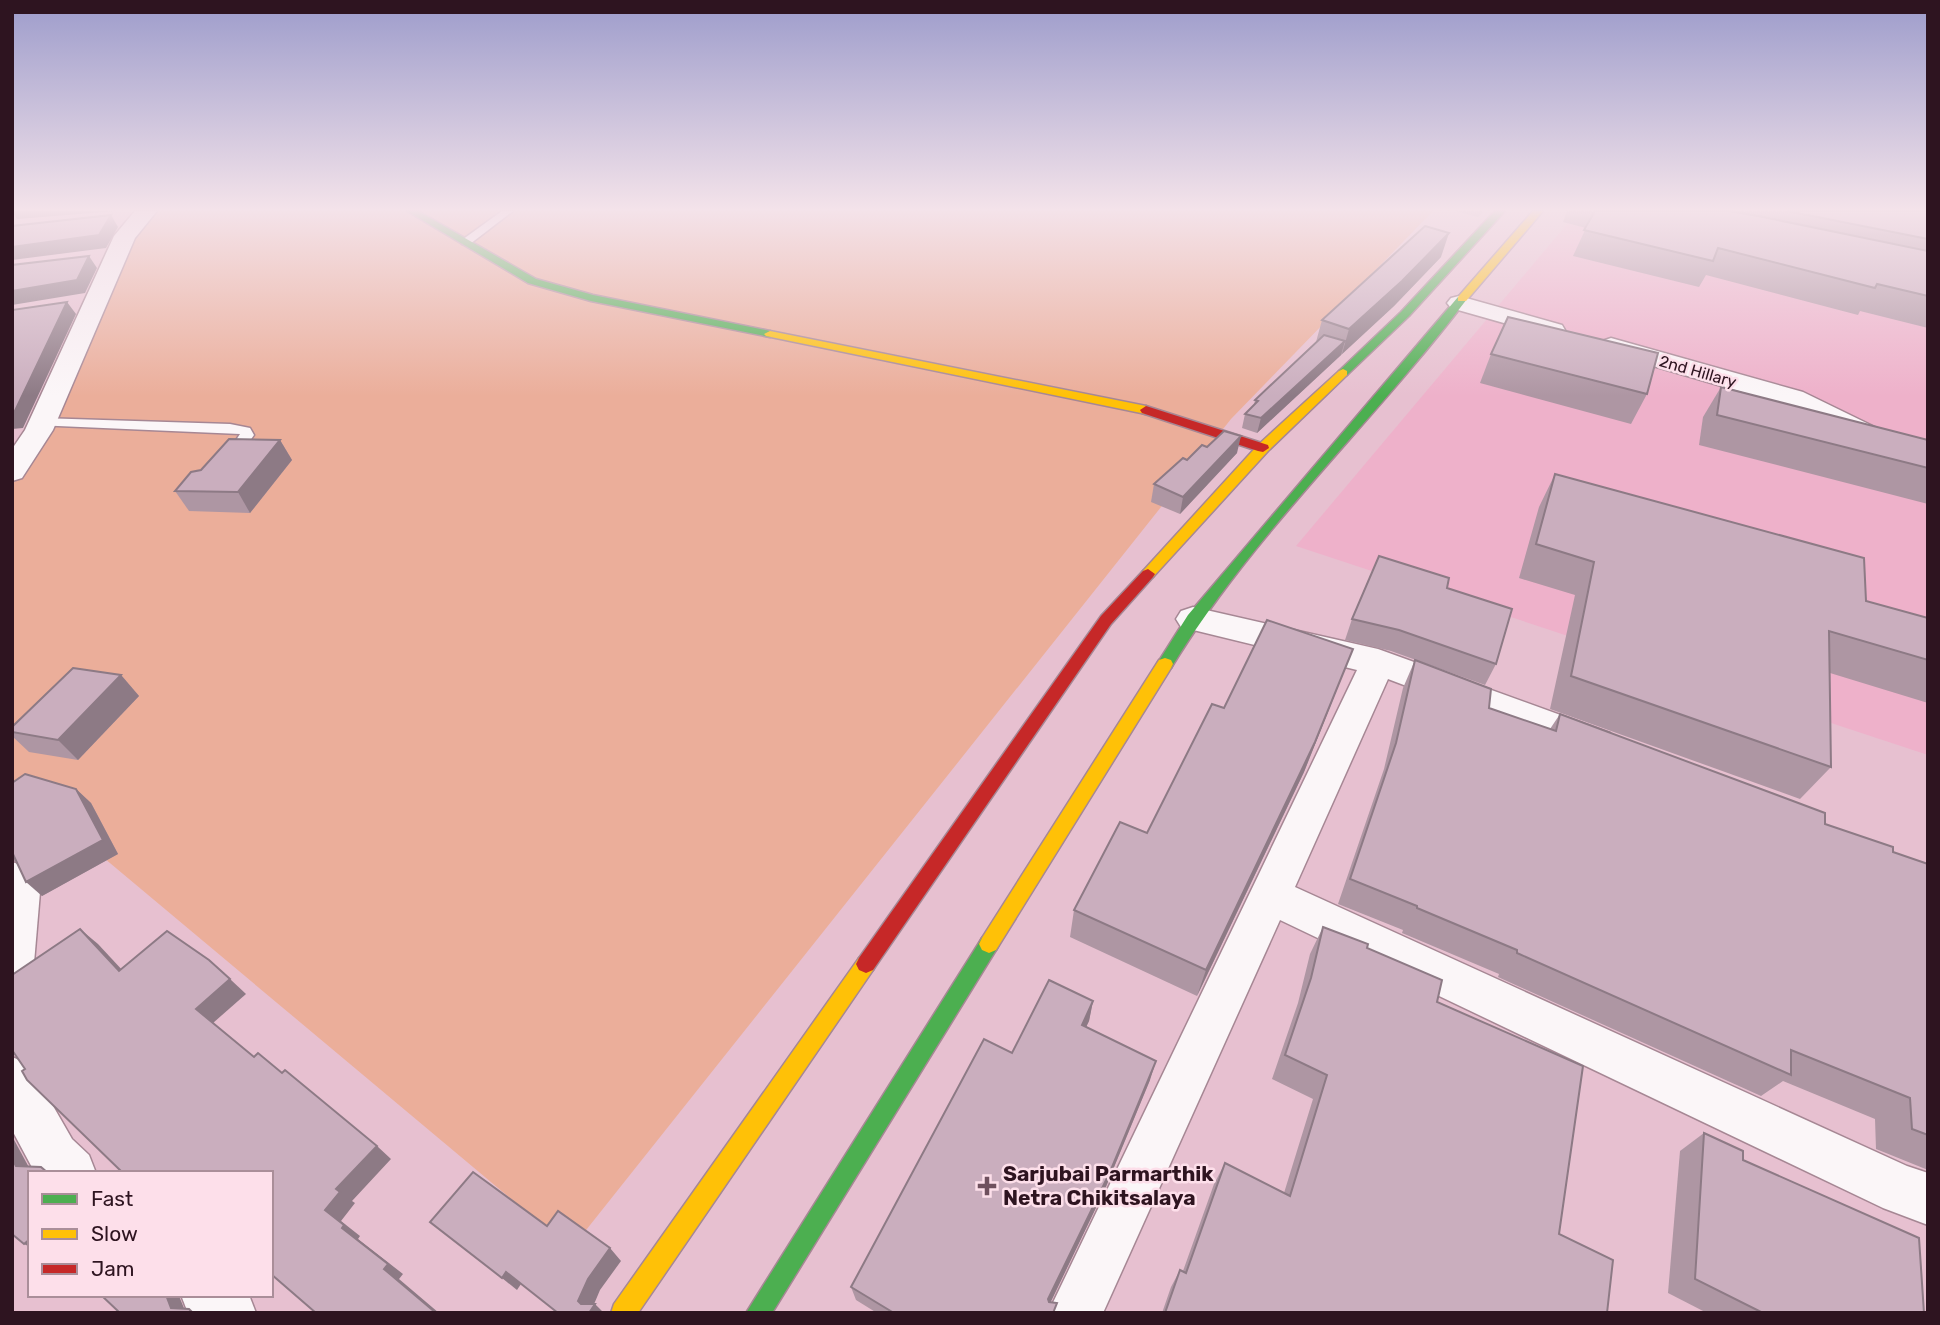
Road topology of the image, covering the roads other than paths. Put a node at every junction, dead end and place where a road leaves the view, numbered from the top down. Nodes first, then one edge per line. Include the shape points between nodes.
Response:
1 (98, 273) edge
2 (518, 273) edge
3 (1443, 273) edge
4 (1485, 273) edge
5 (1459, 303) junction
6 (40, 422) junction
7 (1263, 448) junction
8 (1928, 464) edge
9 (222, 469) edge
10 (12, 472) edge
11 (1193, 619) junction
12 (1378, 662) junction
13 (1626, 755) edge
14 (12, 880) edge
15 (1269, 895) junction
16 (12, 963) edge
17 (12, 1081) edge
18 (69, 1171) edge
19 (1928, 1199) edge
20 (210, 1297) edge
21 (229, 1313) edge
22 (623, 1313) edge
23 (758, 1313) edge
24 (1075, 1313) edge

1 - 6 street
2 - 7 main road via 591,298 1146,410
3 - 7 main road
4 - 5 main road
5 - 8 street, 2nd Hillary via 1793,398
5 - 11 main road
6 - 9 lane via 245,431 244,443
6 - 10 street
7 - 22 main road via 1106,620
11 - 12 street
11 - 23 main road
12 - 13 street
12 - 15 street
14 - 16 street via 19,892
15 - 19 street
15 - 24 street
17 - 18 street via 54,1157
20 - 21 street

